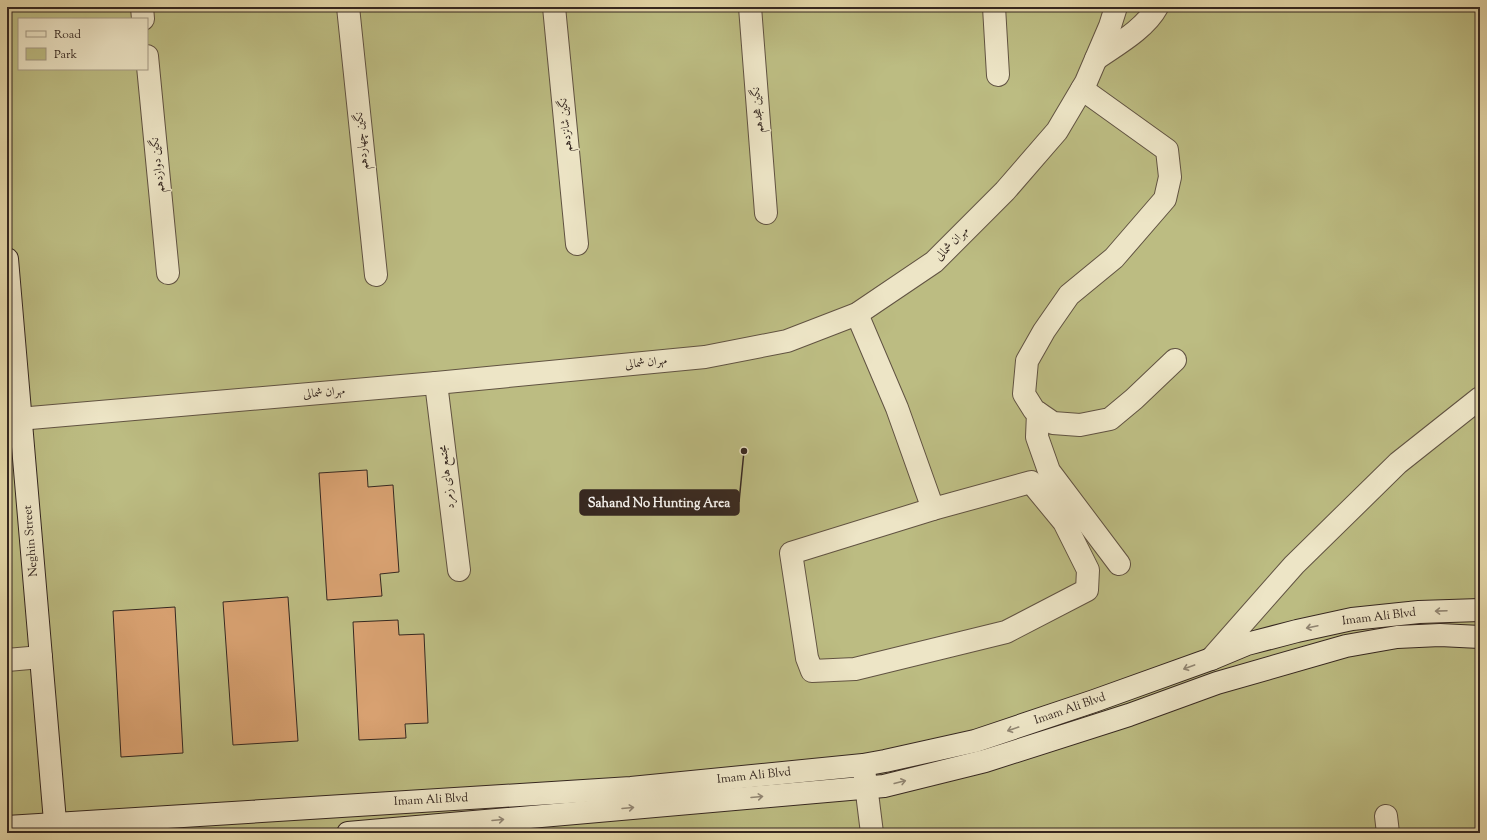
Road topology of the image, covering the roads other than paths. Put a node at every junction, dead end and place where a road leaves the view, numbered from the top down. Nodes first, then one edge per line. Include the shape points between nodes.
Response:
1 (142, 7) edge
2 (348, 7) edge
3 (554, 7) edge
4 (750, 7) edge
5 (994, 7) edge
6 (1116, 7) edge
7 (1157, 7) edge
8 (143, 18) edge
9 (1096, 59) junction
10 (148, 66) edge
11 (998, 75) dead end
12 (1082, 89) junction
13 (766, 213) dead end
14 (578, 244) dead end
15 (7, 259) edge
16 (168, 273) dead end
17 (376, 275) dead end
18 (857, 314) junction
19 (1175, 360) dead end
20 (436, 383) junction
21 (1480, 398) edge
22 (1038, 413) junction
23 (14, 419) edge
24 (934, 509) junction
25 (1119, 564) dead end
26 (458, 570) dead end
27 (1480, 610) edge
28 (1480, 637) edge
29 (41, 657) junction
30 (1210, 659) junction
31 (7, 660) edge
32 (1217, 683) junction
33 (863, 765) junction
34 (867, 787) junction
35 (7, 827) edge
36 (56, 828) edge
37 (348, 833) edge
38 (872, 833) edge

1 - 8 street
2 - 17 street, نگین چهاردهم
3 - 14 street, نگین شانزدهم
4 - 13 street, نگین هجدهم
5 - 11 street
6 - 9 street, مهران شمالی
7 - 9 street via 1152,17
9 - 12 street, مهران شمالی
10 - 16 street, نگین دوازدهم
12 - 18 street, مهران شمالی via 1057,131 1005,191 940,257
12 - 22 street via 1167,150 1170,177 1165,199 1114,258 1069,295 1027,361 1024,394
15 - 23 street, Neghin Street
18 - 20 street, مهران شمالی via 787,341 705,357
18 - 24 street via 897,408
19 - 22 street via 1110,419 1080,425 1053,423
20 - 23 street, مهران شمالی
20 - 26 street, مجتمع های زمرد
21 - 30 street via 1398,463 1294,565
22 - 25 street via 1037,437 1049,471
23 - 29 street, Neghin Street
24 - 24 street via 791,553 807,658 812,670 856,669 1006,632 1087,590 1088,570 1064,522 1031,482
27 -> 30 street, Imam Ali Blvd via 1418,612 1352,619 1297,630 1247,644
28 - 32 street, Imam Ali Blvd via 1397,637 1346,646
29 - 31 street
29 - 36 street, Neghin Street
30 - 32 street
30 -> 33 street, Imam Ali Blvd via 975,741
34 -> 32 street, Imam Ali Blvd via 884,786 984,761 1128,715
33 - 34 street
33 - 36 street, Imam Ali Blvd via 631,788
37 -> 34 street, Imam Ali Blvd
34 - 38 street
35 - 36 street, Imam Ali Blvd

